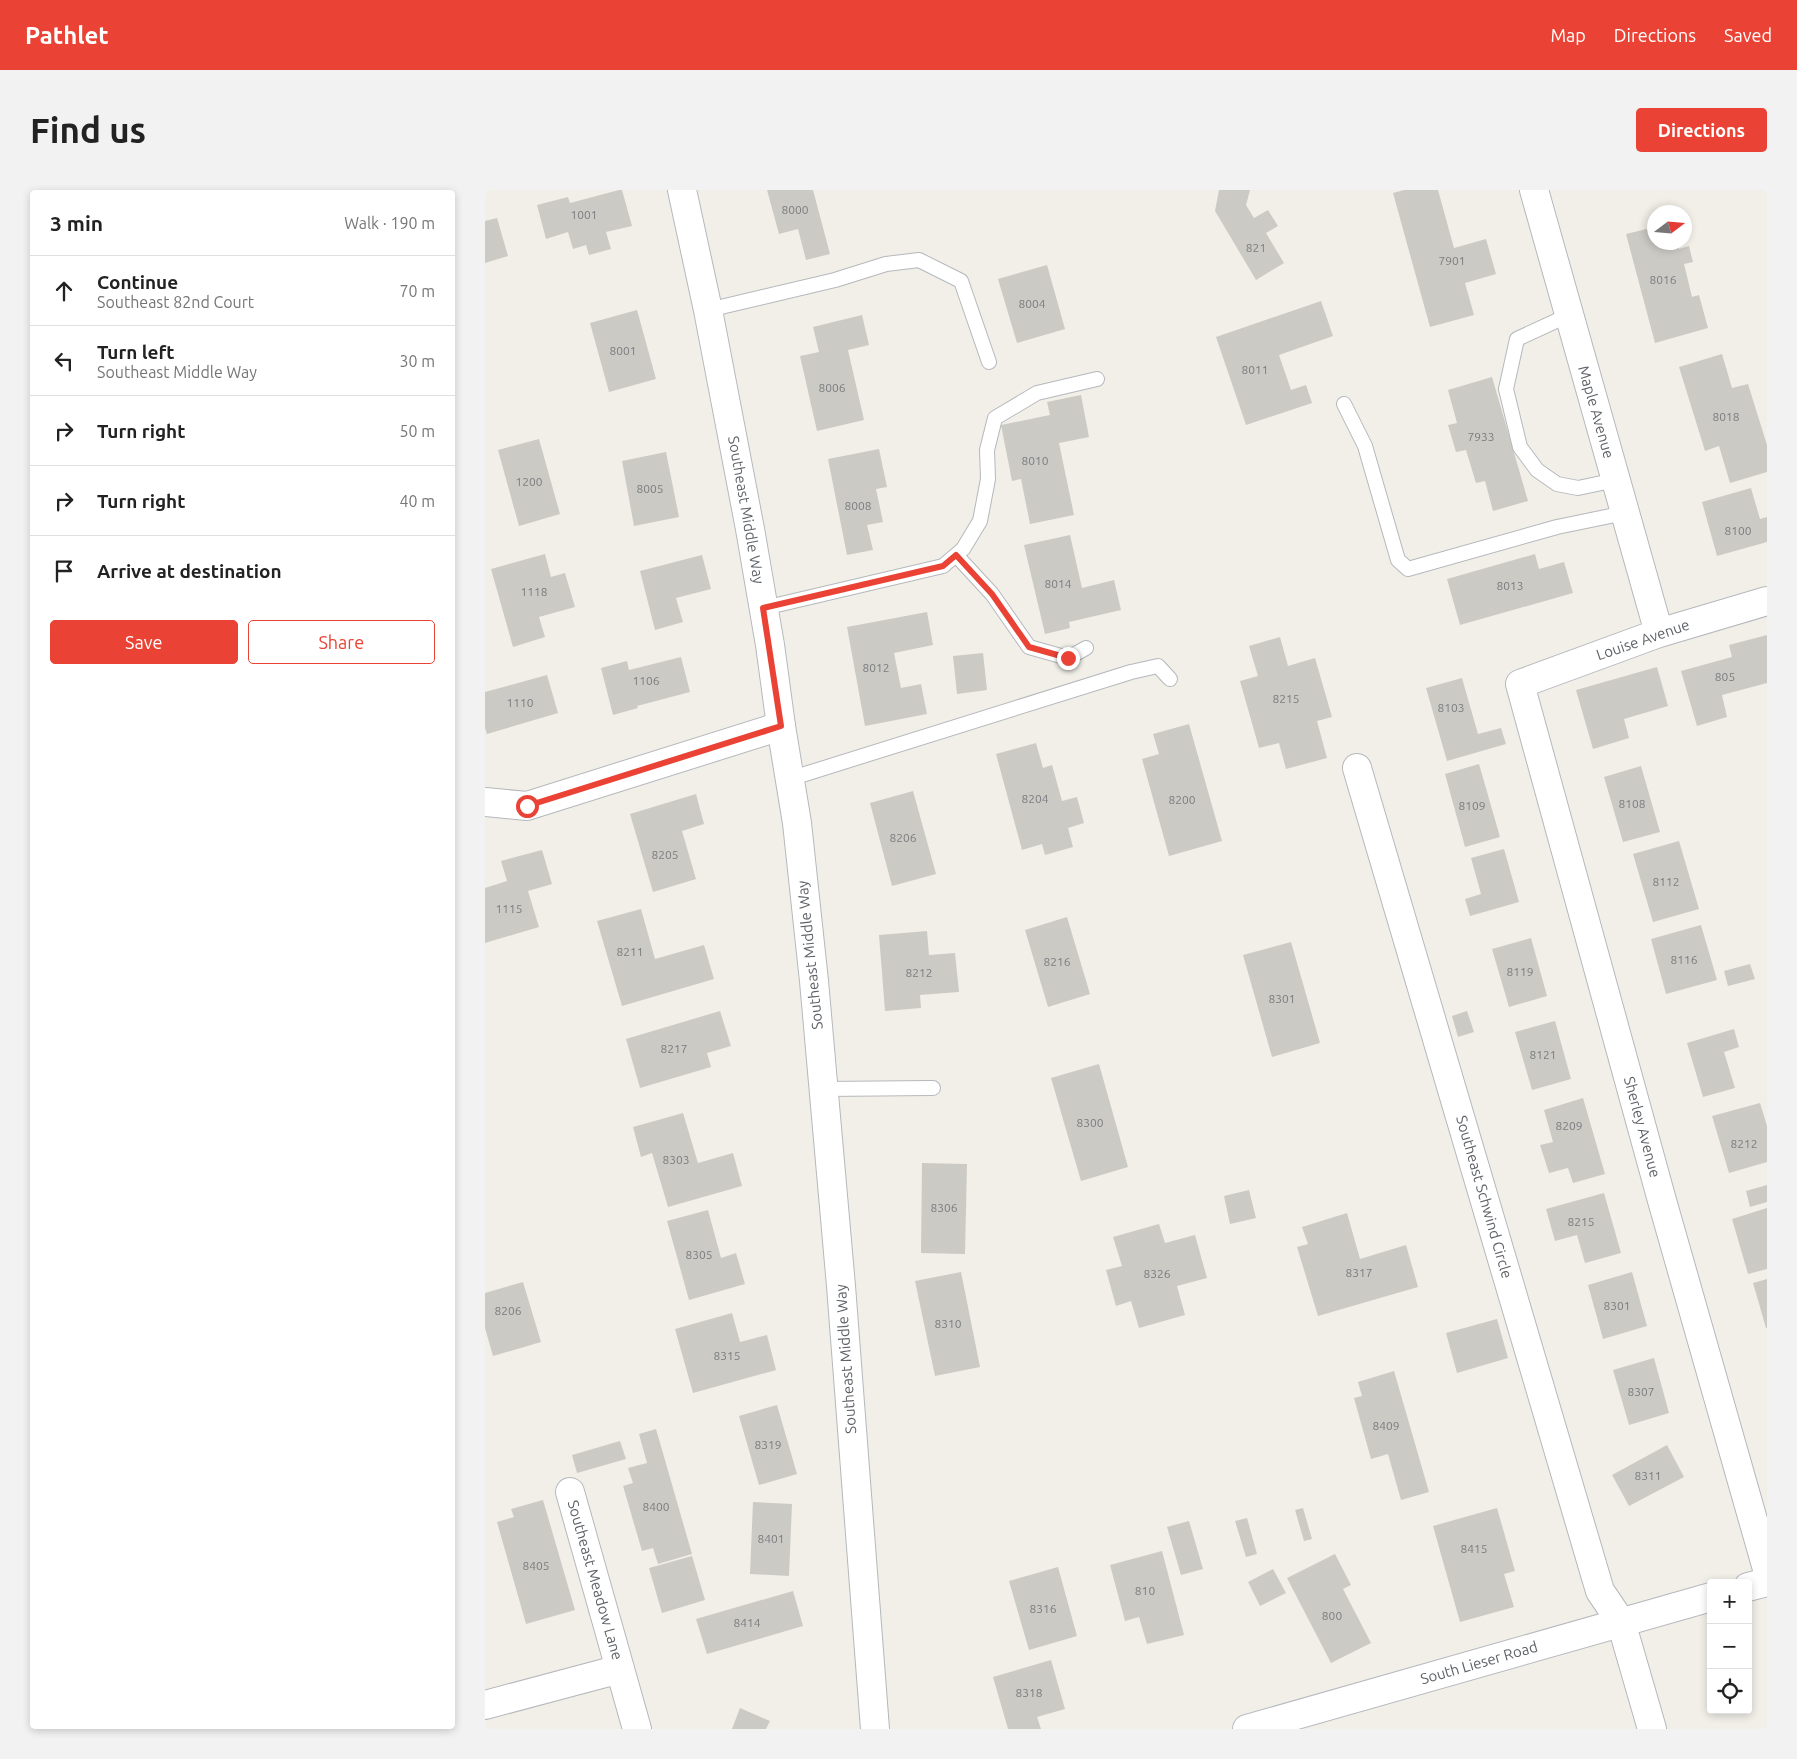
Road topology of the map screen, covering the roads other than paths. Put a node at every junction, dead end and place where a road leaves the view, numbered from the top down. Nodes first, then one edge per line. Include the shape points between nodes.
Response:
1 (682, 190) edge
2 (1534, 190) edge
3 (708, 310) junction
4 (1569, 315) junction
5 (989, 362) dead end
6 (1097, 379) dead end
7 (1344, 404) dead end
8 (1616, 480) junction
9 (1625, 513) junction
10 (956, 555) junction
11 (1767, 601) edge
12 (763, 608) junction
13 (1659, 634) junction
14 (1086, 648) dead end
15 (1170, 679) dead end
16 (1520, 684) joint
17 (781, 726) junction
18 (1357, 768) dead end
19 (789, 779) junction
20 (485, 802) edge
21 (933, 1088) dead end
22 (823, 1089) junction
23 (570, 1492) dead end
24 (1767, 1569) edge
25 (1767, 1582) edge
26 (1752, 1586) edge
27 (1707, 1598) edge
28 (1621, 1622) junction
29 (620, 1669) junction
30 (485, 1705) edge
31 (637, 1729) edge
32 (875, 1729) edge
33 (1247, 1729) edge
34 (1652, 1729) edge

1 - 3 street, Southeast Middle Way
2 - 4 street, Maple Avenue
3 - 5 lane via 835,280 886,264 919,260 961,281
3 - 12 street, Southeast Middle Way
4 - 8 street, Maple Avenue
4 - 8 lane via 1517,339 1506,389 1520,447 1537,470 1557,484 1578,488
6 - 10 lane via 1037,393 995,418 987,450 988,478 979,521
7 - 9 lane via 1365,446 1398,560 1408,569 1557,527
8 - 9 street, Maple Avenue
9 - 13 street, Maple Avenue
10 - 12 lane via 943,566
10 - 14 lane via 992,594 1029,647 1068,658
11 - 13 street, Louise Avenue
12 - 17 street, Southeast Middle Way
13 - 16 street, Louise Avenue
15 - 19 lane via 1158,666 1131,672
16 - 24 street, Sherley Avenue
17 - 19 street, Southeast Middle Way
17 - 20 street via 527,806
18 - 28 street, Southeast Schwind Circle via 1600,1591
19 - 22 street, Southeast Middle Way via 798,833
21 - 22 lane
22 - 32 street, Southeast Middle Way
23 - 29 street, Southeast Meadow Lane
25 - 26 street
27 - 28 street, South Lieser Road
28 - 33 street, South Lieser Road
28 - 34 street
29 - 30 street
29 - 31 street, Southeast Meadow Lane

